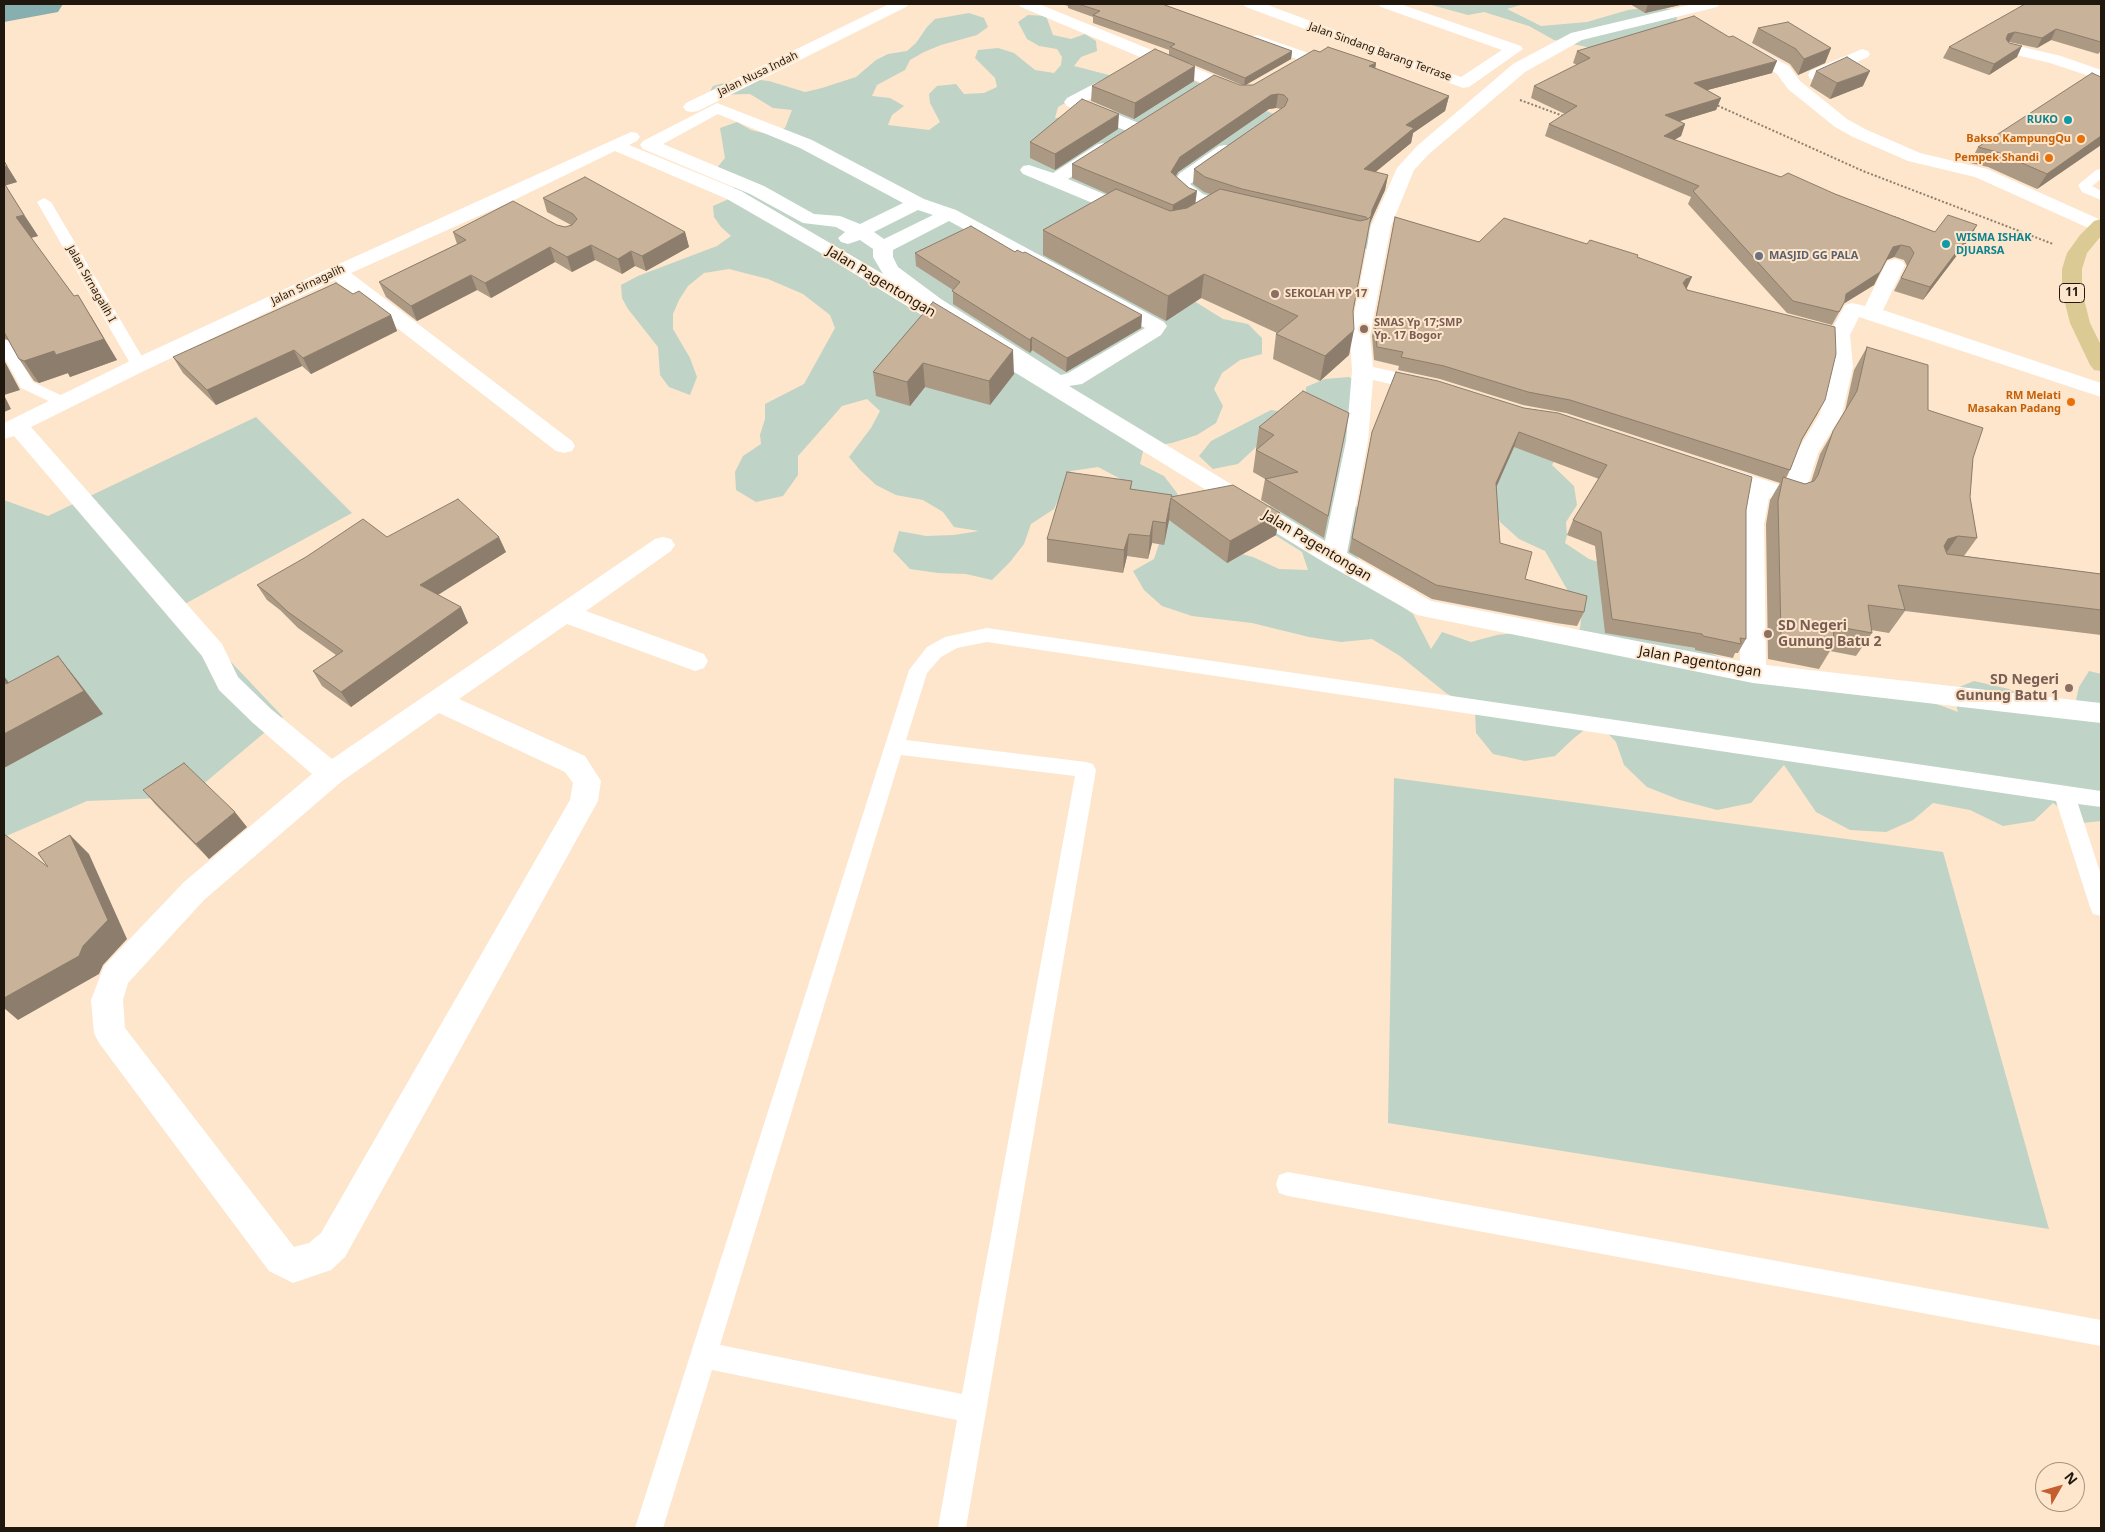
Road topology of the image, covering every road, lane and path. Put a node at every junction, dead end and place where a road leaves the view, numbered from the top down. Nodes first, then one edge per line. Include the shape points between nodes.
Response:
1 (901, 4) edge
2 (1026, 4) edge
3 (1251, 4) edge
4 (1386, 4) edge
5 (1712, 4) edge
6 (1680, 11) junction
7 (1698, 21) edge
8 (1243, 34) edge
9 (1732, 41) edge
10 (2010, 49) edge
11 (1862, 54) dead end
12 (1153, 56) junction
13 (1292, 67) edge
14 (2101, 75) edge
15 (1794, 84) junction
16 (1253, 90) edge
17 (1491, 90) junction
18 (1712, 104) edge
19 (1570, 118) edge
20 (1243, 137) edge
21 (615, 145) junction
22 (1029, 170) dead end
23 (2101, 173) edge
24 (1054, 180) junction
25 (2101, 196) edge
26 (44, 202) dead end
27 (917, 203) junction
28 (1215, 204) junction
29 (949, 214) junction
30 (1253, 214) edge
31 (1888, 214) edge
32 (1193, 217) edge
33 (1150, 220) edge
34 (1905, 221) edge
35 (2101, 225) edge
36 (861, 232) junction
37 (883, 247) junction
38 (826, 248) junction
39 (2077, 253) junction
40 (1895, 265) dead end
41 (337, 272) junction
42 (1871, 313) junction
43 (1802, 326) edge
44 (1840, 335) junction
45 (4, 344) edge
46 (139, 365) junction
47 (2101, 365) edge
48 (1364, 371) junction
49 (2101, 390) edge
50 (1448, 391) edge
51 (63, 402) junction
52 (11, 429) edge
53 (564, 446) dead end
54 (1692, 464) edge
55 (1760, 486) junction
56 (663, 545) dead end
57 (1334, 557) junction
58 (565, 613) junction
59 (695, 661) dead end
60 (1753, 673) junction
61 (437, 701) junction
62 (2101, 713) edge
63 (895, 746) junction
64 (330, 774) junction
65 (2064, 793) junction
66 (2101, 799) edge
67 (2101, 907) edge
68 (1288, 1184) dead end
69 (2101, 1333) edge
70 (704, 1355) junction
71 (974, 1410) junction
72 (649, 1528) edge
73 (952, 1528) edge

1 - 21 street, Jalan Nusa Indah
2 - 12 street
3 - 4 street, Jalan Sindang Barang Terrase via 1463,83 1515,49
5 - 6 street
6 - 7 street
6 - 17 street via 1577,36 1519,68
8 - 13 street via 1308,58
9 - 15 street via 1783,70
10 - 14 street via 2055,59
11 - 15 street
12 - 16 street via 1203,85 1246,94
12 - 24 street via 1073,102 1142,124
15 - 35 street via 1841,123 1881,144 1914,157 1980,173
17 - 19 path
17 - 48 street via 1415,157 1402,176 1381,226 1360,336
18 - 39 path via 1863,171
20 - 28 street via 1186,177 1180,185 1196,198
21 - 38 street, Jalan Pagentongan via 734,195
21 - 41 street, Jalan Sirnagalih via 511,203
22 - 24 street
23 - 25 lane via 2085,185
24 - 33 street
26 - 46 lane, Jalan Sirnagalih I
27 - 29 street
27 - 36 street
27 - 36 street via 806,144 717,108 649,145 758,190 810,219 840,222
28 - 30 street
28 - 32 street
29 - 37 street
29 - 37 street via 1157,326 1154,331 1074,378 1058,382 934,303 890,270 883,257
31 - 34 path
35 - 39 main road, 11
36 - 37 street
36 - 38 street
38 - 57 street, Jalan Pagentongan
39 - 47 main road, 11 via 2072,269 2072,291 2080,322
40 - 42 street
41 - 46 street, Jalan Sirnagalih
41 - 53 street
42 - 44 street via 1852,309
42 - 49 street
43 - 44 street
44 - 55 street via 1842,367 1831,414 1808,453 1792,497
45 - 51 lane via 27,385
46 - 51 street, Jalan Sirnagalih
48 - 50 street
48 - 57 street via 1358,441
51 - 52 street, Jalan Sirnagalih
52 - 64 street via 207,644 228,683
54 - 55 street
55 - 60 street via 1752,524
56 - 58 street
57 - 60 street, Jalan Pagentongan via 1426,609
58 - 59 street
58 - 61 street
60 - 62 street, Jalan Pagentongan
61 - 64 street
61 - 64 street via 575,764 587,780 584,801 333,1244 319,1258 294,1265 281,1259 110,1033 106,1000 115,976 194,891
63 - 65 lane via 918,670 934,652 952,642 987,635
63 - 70 lane
63 - 71 lane via 1086,770
65 - 66 lane
65 - 67 lane
68 - 69 lane
70 - 71 lane
70 - 72 lane
71 - 73 lane

